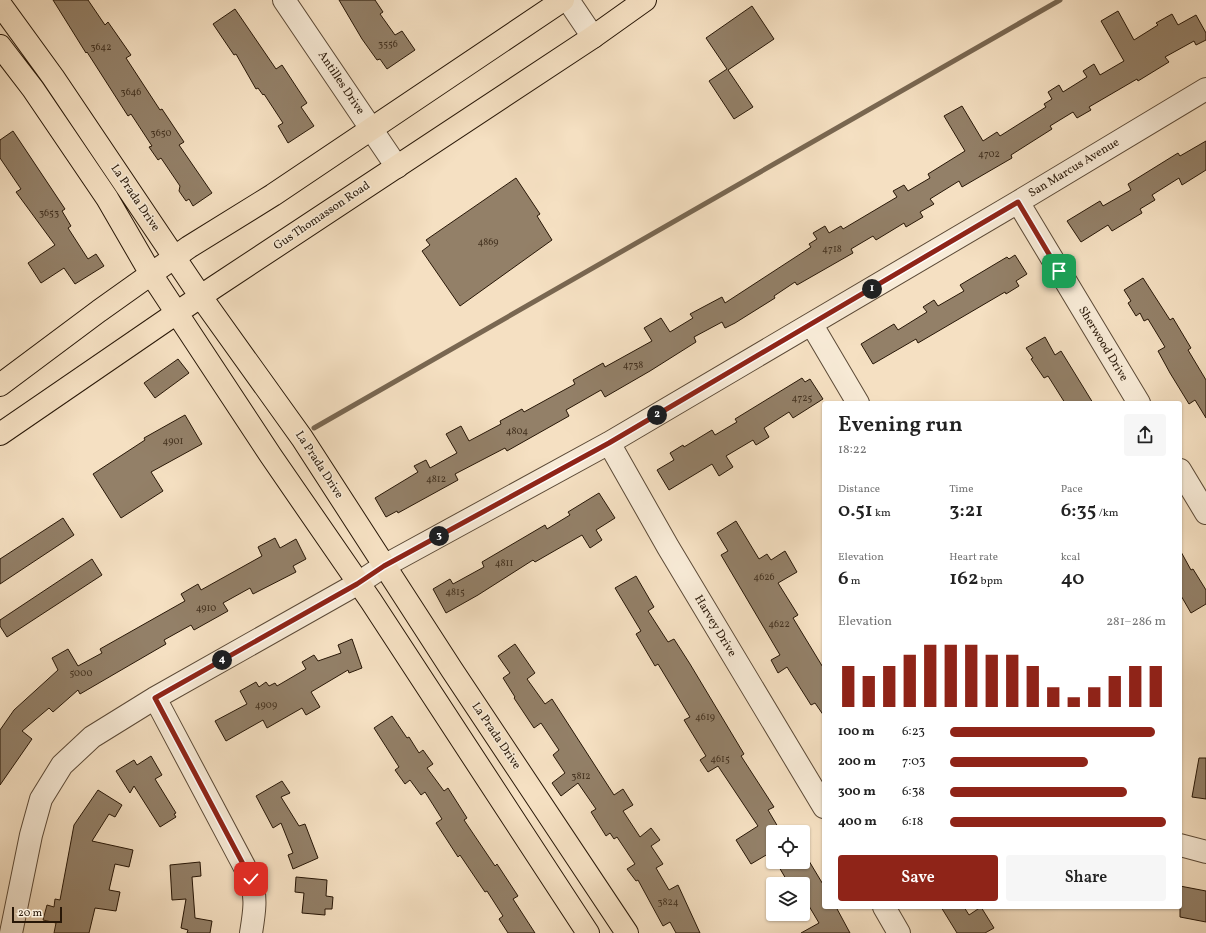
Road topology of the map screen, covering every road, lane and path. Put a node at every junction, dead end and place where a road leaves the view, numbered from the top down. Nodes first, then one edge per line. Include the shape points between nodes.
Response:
1 (284, 0) edge
2 (563, 0) edge
3 (568, 0) edge
4 (645, 0) edge
5 (0, 4) edge
6 (592, 37) junction
7 (0, 46) edge
8 (40, 60) junction
9 (21, 74) junction
10 (1206, 89) edge
11 (370, 128) junction
12 (397, 166) junction
13 (1018, 202) junction
14 (175, 258) junction
15 (151, 274) junction
16 (201, 297) junction
17 (177, 314) junction
18 (812, 325) junction
19 (0, 384) edge
20 (857, 401) edge
21 (1138, 401) edge
22 (0, 434) edge
23 (609, 443) junction
24 (1182, 473) edge
25 (1206, 513) edge
26 (384, 566) junction
27 (357, 584) junction
28 (155, 698) junction
29 (822, 804) edge
30 (1182, 846) edge
31 (1206, 852) edge
32 (885, 909) edge
33 (11, 933) edge
34 (251, 933) edge
35 (588, 933) edge
36 (627, 933) edge
37 (900, 933) edge

1 - 11 street, Antilles Drive
2 - 11 main road
3 - 6 street
4 - 6 main road, Gus Thomasson Road
5 - 8 main road, La Prada Drive
6 - 12 main road, Gus Thomasson Road
7 - 9 main road, La Prada Drive
8 - 9 main road
8 - 14 main road, La Prada Drive
9 - 15 main road, La Prada Drive via 106,198
10 - 13 street, San Marcus Avenue
11 - 12 street, Antilles Drive
11 - 14 main road
12 - 16 main road, Gus Thomasson Road
13 - 18 street, San Marcus Avenue
13 - 21 street, Sherwood Drive
14 - 15 main road
14 - 16 main road, La Prada Drive
15 - 17 main road, La Prada Drive
15 - 19 main road
16 - 17 main road, Gus Thomasson Road
16 - 26 main road, La Prada Drive via 302,438
17 - 22 main road, Gus Thomasson Road
17 - 27 main road, La Prada Drive
18 - 20 street
18 - 23 street, San Marcus Avenue
23 - 26 street, San Marcus Avenue
23 - 29 street, Harvey Drive via 668,547
24 - 25 street
26 - 27 street, San Marcus Avenue
26 - 36 main road, La Prada Drive
27 - 28 street, San Marcus Avenue
27 - 35 main road, La Prada Drive via 371,601
28 - 33 street, San Marcus Avenue via 92,737 62,766 41,799
28 - 34 street via 251,879 256,905
30 - 31 street
32 - 37 street

